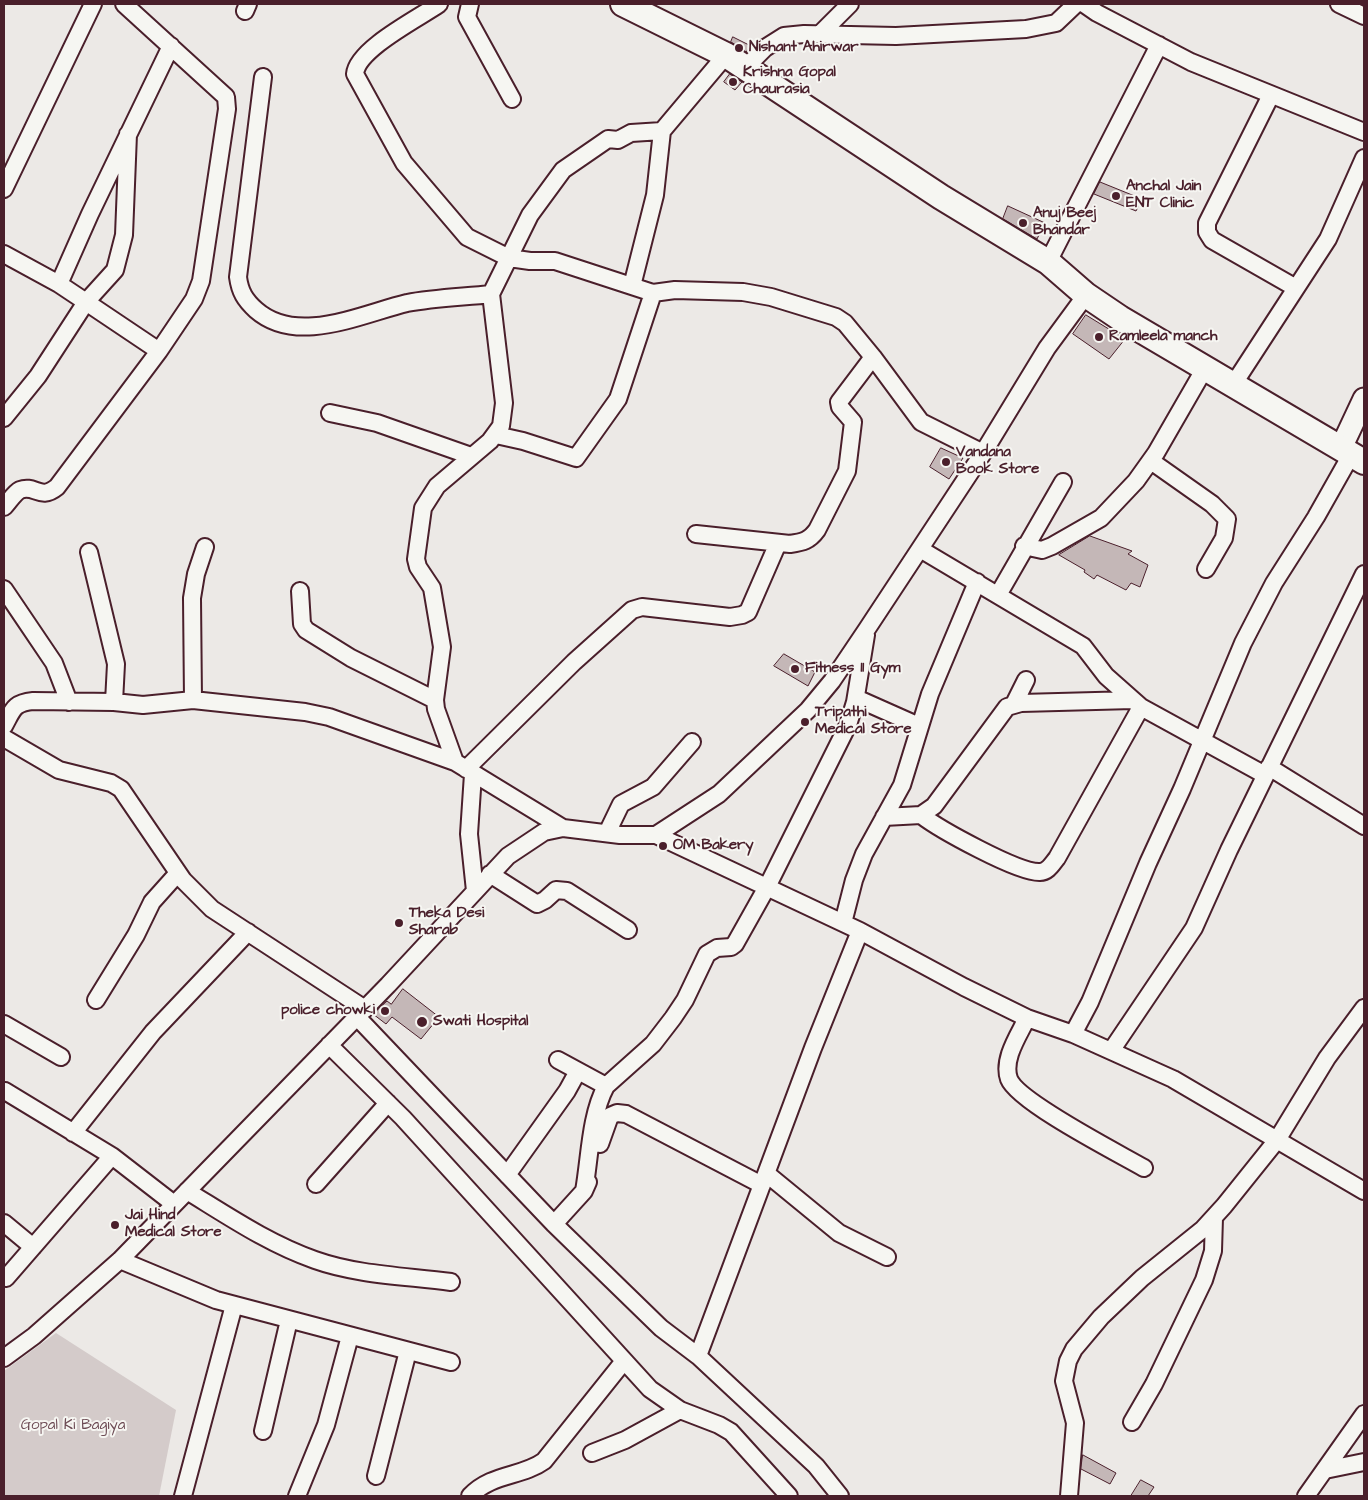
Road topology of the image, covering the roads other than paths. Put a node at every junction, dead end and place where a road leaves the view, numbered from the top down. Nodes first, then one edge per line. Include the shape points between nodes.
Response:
1 (93, 4) edge
2 (124, 4) edge
3 (439, 4) edge
4 (470, 4) edge
5 (850, 4) edge
6 (1076, 4) edge
7 (1084, 4) edge
8 (1339, 4) edge
9 (633, 6) edge
10 (1364, 16) edge
11 (819, 34) junction
12 (1159, 45) junction
13 (171, 46) junction
14 (736, 61) junction
15 (263, 76) dead end
16 (1271, 95) junction
17 (512, 99) dead end
18 (662, 131) junction
19 (1364, 132) edge
20 (128, 134) junction
21 (1364, 158) edge
22 (4, 189) edge
23 (4, 254) edge
24 (509, 258) junction
25 (1048, 262) junction
26 (59, 284) junction
27 (632, 286) junction
28 (1296, 288) junction
29 (653, 293) junction
30 (491, 294) junction
31 (1086, 295) junction
32 (86, 302) junction
33 (159, 351) junction
34 (873, 356) junction
35 (1205, 368) junction
36 (1233, 385) junction
37 (1364, 399) edge
38 (330, 413) dead end
39 (4, 418) edge
40 (496, 435) junction
41 (983, 453) junction
42 (1352, 455) edge
43 (471, 456) junction
44 (1151, 461) junction
45 (1062, 482) dead end
46 (4, 507) edge
47 (696, 534) dead end
48 (778, 543) junction
49 (1024, 546) junction
50 (205, 547) dead end
51 (920, 549) junction
52 (89, 552) dead end
53 (1206, 569) dead end
54 (1364, 574) edge
55 (977, 582) junction
56 (4, 589) edge
57 (300, 591) dead end
58 (998, 595) junction
59 (867, 629) junction
60 (1026, 680) dead end
61 (856, 698) junction
62 (193, 700) junction
63 (435, 700) junction
64 (69, 702) junction
65 (114, 702) junction
66 (1137, 703) junction
67 (1014, 704) junction
68 (4, 726) edge
69 (919, 726) junction
70 (4, 738) edge
71 (1202, 741) junction
72 (692, 742) dead end
73 (465, 768) junction
74 (1267, 771) junction
75 (921, 815) junction
76 (884, 817) junction
77 (1364, 826) edge
78 (563, 828) junction
79 (607, 833) junction
80 (656, 835) junction
81 (178, 873) junction
82 (490, 874) junction
83 (766, 887) junction
84 (475, 891) junction
85 (843, 923) junction
86 (628, 930) dead end
87 (860, 931) junction
88 (248, 932) junction
89 (96, 1000) dead end
90 (1364, 1008) edge
91 (361, 1013) junction
92 (1027, 1018) junction
93 (4, 1024) edge
94 (1072, 1034) junction
95 (329, 1045) junction
96 (1111, 1051) junction
97 (60, 1057) dead end
98 (558, 1060) dead end
99 (578, 1070) junction
100 (606, 1086) junction
101 (5, 1092) edge
102 (388, 1103) junction
103 (73, 1133) junction
104 (1277, 1140) junction
105 (112, 1156) junction
106 (1144, 1168) dead end
107 (507, 1175) junction
108 (764, 1179) junction
109 (316, 1184) dead end
110 (187, 1191) junction
111 (584, 1191) junction
112 (1364, 1191) edge
113 (174, 1204) junction
114 (1214, 1218) junction
115 (4, 1223) edge
116 (554, 1224) junction
117 (33, 1247) junction
118 (887, 1257) dead end
119 (120, 1260) junction
120 (6, 1278) dead end
121 (451, 1282) dead end
122 (234, 1305) junction
123 (289, 1320) junction
124 (350, 1336) junction
125 (408, 1351) junction
126 (698, 1356) junction
127 (4, 1358) edge
128 (624, 1361) junction
129 (451, 1362) dead end
130 (680, 1410) junction
131 (1364, 1414) edge
132 (1132, 1422) dead end
133 (264, 1431) dead end
134 (592, 1453) dead end
135 (1364, 1462) edge
136 (1325, 1470) junction
137 (376, 1476) dead end
138 (183, 1496) edge
139 (298, 1496) edge
140 (470, 1496) edge
141 (789, 1496) edge
142 (840, 1496) edge
143 (1069, 1496) edge
144 (1306, 1496) edge

1 - 22 street
2 - 13 street
3 - 24 street via 382,40 359,63 354,74 404,163 467,237
4 - 17 street via 467,17
5 - 11 street
6 - 11 street via 1056,23 1032,28 896,36
7 - 12 street
8 - 10 street
9 - 14 main road
11 - 14 street via 784,36
12 - 16 street
12 - 25 street
13 - 20 street
13 - 33 street via 226,96 227,109 201,281 194,299
14 - 18 street
14 - 25 main road via 941,197
15 - 30 street via 238,277 242,295 254,308 280,324 310,326 409,303
16 - 19 street
16 - 28 street via 1207,223 1206,232 1212,240
18 - 24 street via 631,133 618,140 608,139 563,170 530,215
18 - 27 street via 655,195
20 - 26 street
20 - 32 street via 124,235 115,270
21 - 28 street via 1328,239
23 - 26 street
24 - 27 street via 555,260
24 - 30 street
25 - 31 main road
26 - 32 street
27 - 29 street
28 - 36 street
29 - 34 street via 675,290 771,297 845,322
29 - 40 street via 618,399 576,458
30 - 40 street via 504,403 504,416
31 - 35 main road
31 - 41 street via 1046,348
32 - 33 street
32 - 39 street via 38,376
33 - 46 street via 57,487 41,494 27,488 18,491
34 - 41 street via 921,422
34 - 48 street via 840,402 840,407 853,422 843,481 811,538 806,542
35 - 36 main road
35 - 44 street
36 - 42 main road
37 - 42 street
38 - 43 street via 377,423
40 - 43 street
41 - 51 street
42 - 71 street via 1274,583 1243,643
43 - 63 street via 436,486 420,521 416,559 432,588 442,647
44 - 49 street via 1102,518 1042,550
44 - 53 street via 1228,519 1224,538
45 - 49 street
47 - 48 street
48 - 73 street via 748,612 742,616 730,616 642,607 632,610
49 - 58 street
50 - 62 street via 192,598
51 - 55 street
51 - 59 street
52 - 65 street via 116,664
54 - 74 street
55 - 58 street
55 - 69 street
56 - 64 street via 54,664
57 - 63 street via 302,624 306,630 351,658
58 - 66 street via 1083,646 1106,676
59 - 61 street
59 - 80 street via 832,681 777,741 719,794
60 - 67 street
61 - 69 street
61 - 83 street via 848,725
62 - 65 street via 143,705
62 - 73 street via 329,717
63 - 73 street
64 - 65 street
64 - 68 street via 21,702 14,707
66 - 67 street
66 - 71 street
66 - 75 street via 1057,858 1048,869 1036,872 999,858 946,832
67 - 75 street via 1001,714 934,806
69 - 76 street via 902,785
70 - 81 street via 48,765 111,783 120,789
71 - 74 street
71 - 94 street via 1090,1002
72 - 79 street via 653,787 621,804
73 - 78 street
73 - 84 street
74 - 77 street
74 - 96 street via 1194,928
75 - 76 street
76 - 85 street via 860,864
78 - 79 street
78 - 82 street via 531,839
79 - 80 street
80 - 83 street
81 - 88 street via 212,909
81 - 89 street via 152,902
82 - 84 street
82 - 86 street via 536,904 556,890 566,891
83 - 85 street
83 - 100 street via 735,944 707,954 673,1018 653,1044
84 - 91 street
85 - 87 street
87 - 92 street
87 - 108 street
88 - 91 street
88 - 103 street via 153,1032
90 - 104 street via 1327,1058
91 - 95 street
91 - 107 street
92 - 94 street
92 - 106 street via 1008,1059 1010,1080 1016,1089 1043,1109
93 - 97 street
94 - 96 street
95 - 102 street
95 - 110 street
96 - 104 street via 1173,1079
98 - 99 street
99 - 100 street
99 - 107 street via 567,1091
100 - 111 street via 598,1108
101 - 103 street
102 - 109 street
102 - 128 street
103 - 105 street
104 - 112 street
104 - 114 street
105 - 113 street
105 - 117 street
107 - 116 street
108 - 111 street via 635,1118 617,1113 606,1123
108 - 118 street via 839,1233
108 - 126 street
110 - 113 street
110 - 121 street via 261,1236 316,1261
111 - 116 street
113 - 119 street
114 - 132 street via 1212,1251 1204,1280
114 - 143 street via 1100,1317 1068,1361 1064,1381 1075,1423
115 - 117 street
116 - 126 street via 661,1328
117 - 120 street
119 - 122 street
119 - 127 street via 34,1336
122 - 123 street
122 - 138 street
123 - 124 street
123 - 133 street
124 - 125 street
124 - 139 street via 326,1425
125 - 129 street
125 - 137 street
126 - 142 street via 816,1466
128 - 130 street via 650,1390
128 - 140 street via 544,1461 497,1478
130 - 134 street
130 - 141 street via 731,1432
131 - 136 street
135 - 136 street
136 - 144 street

